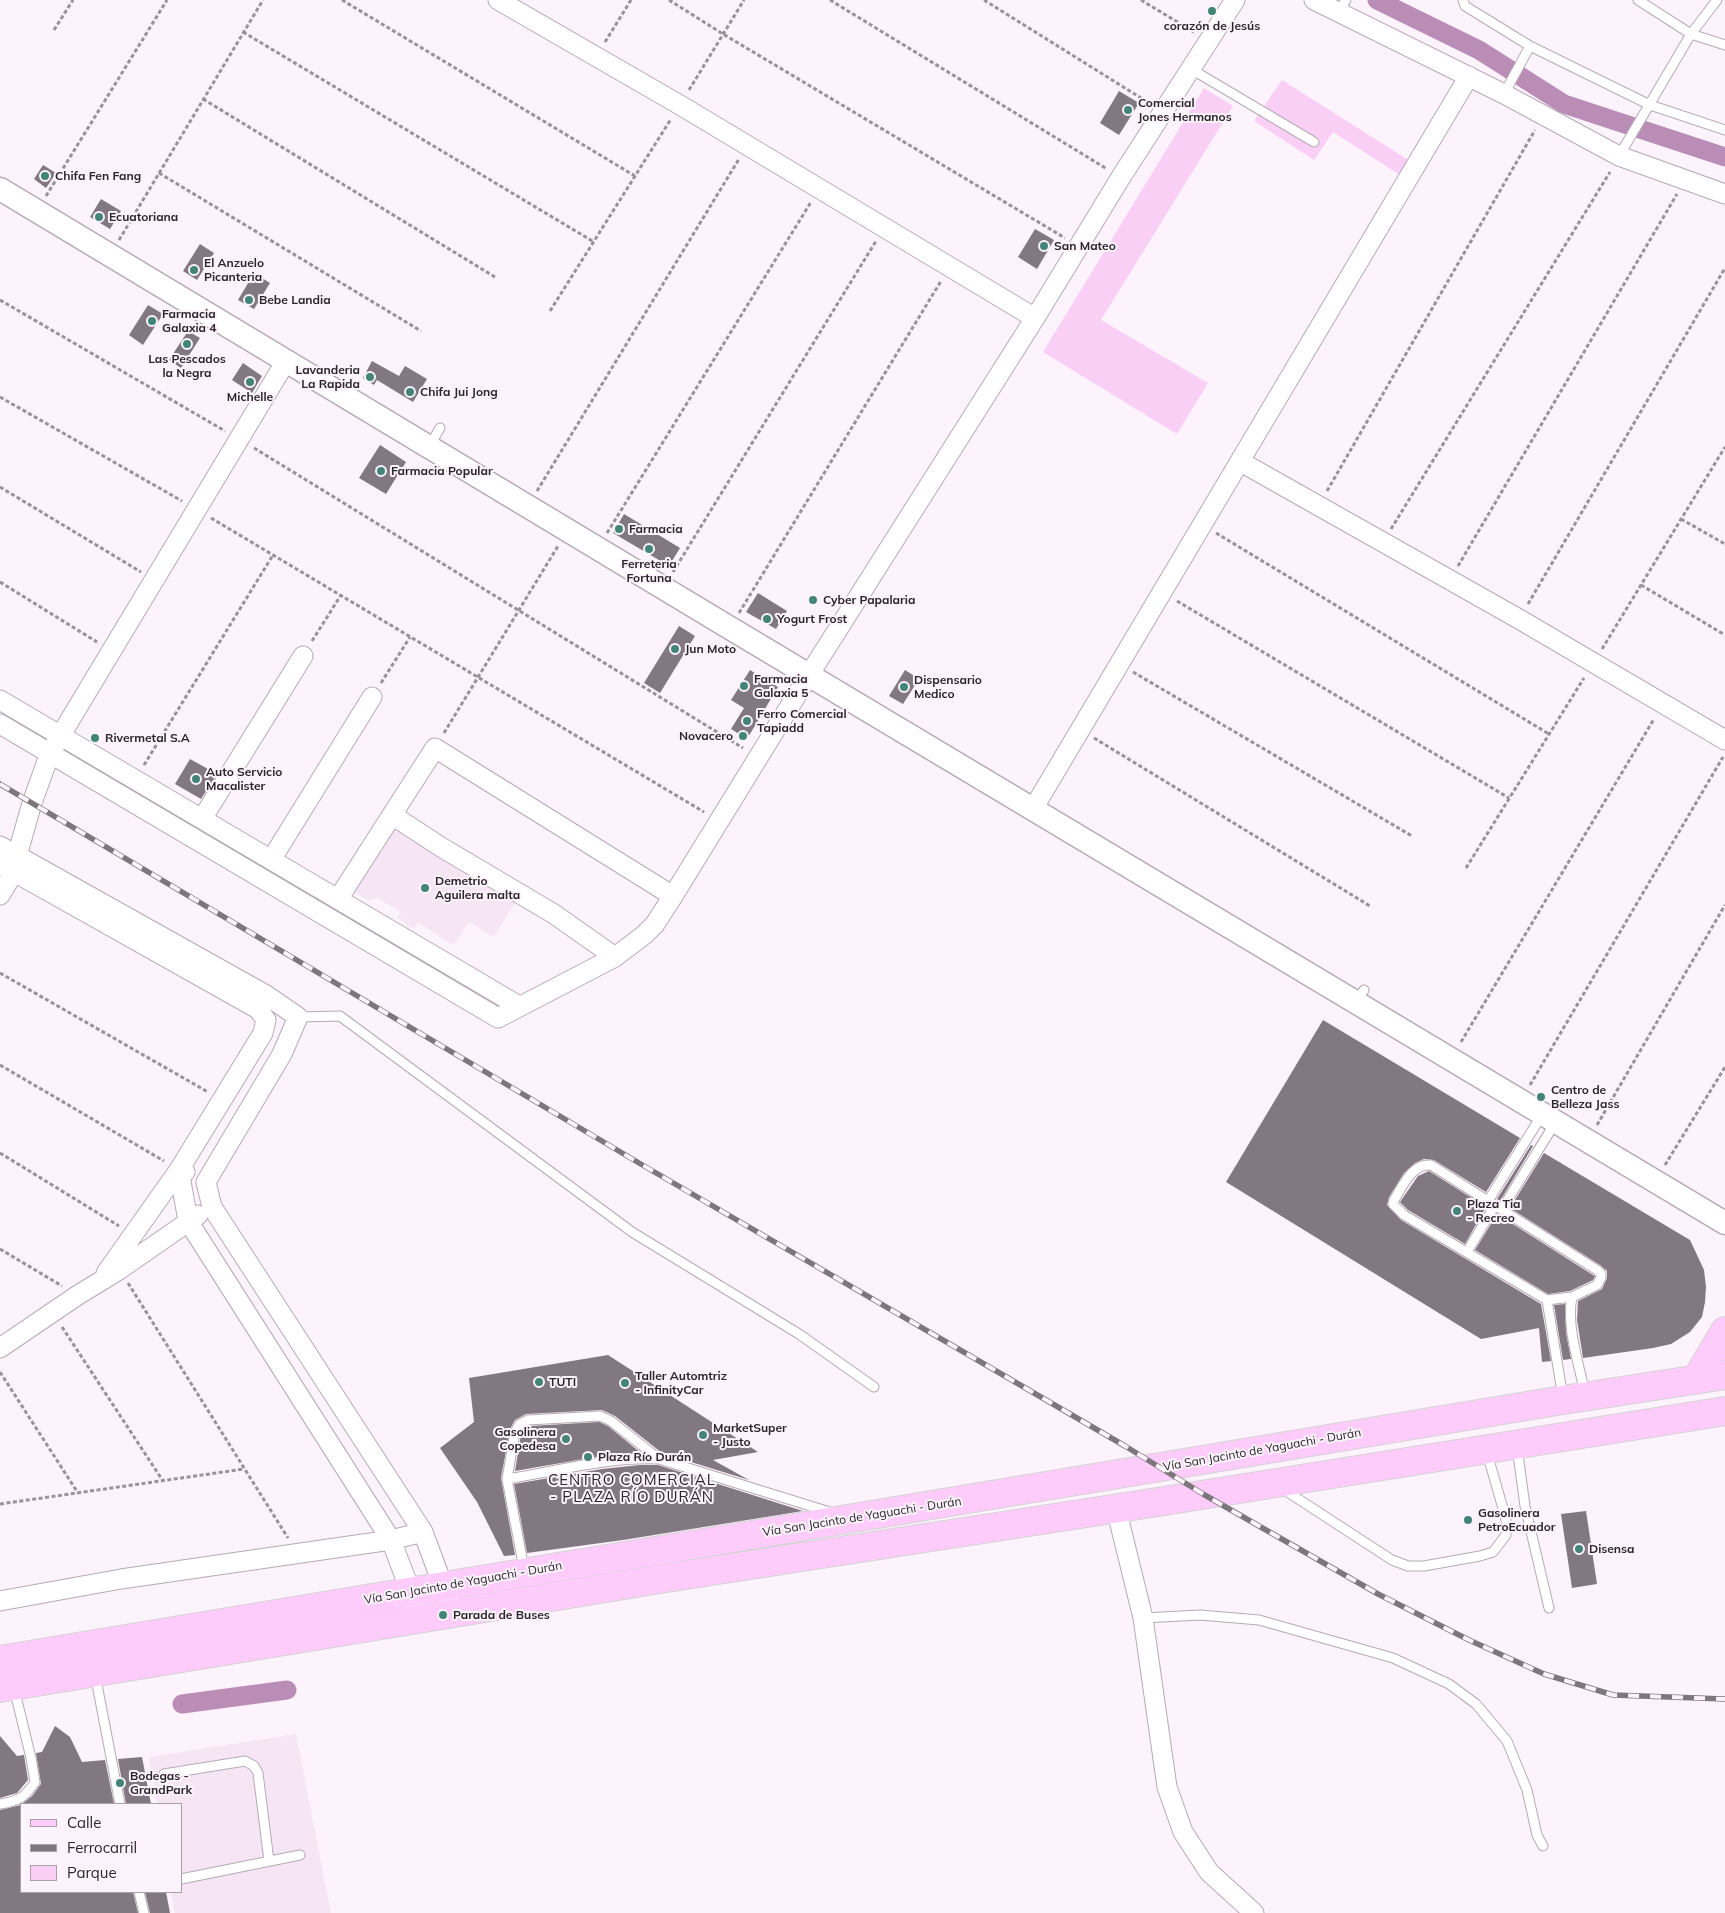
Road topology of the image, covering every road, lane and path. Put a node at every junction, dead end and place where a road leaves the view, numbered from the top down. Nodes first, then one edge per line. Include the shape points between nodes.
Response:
1 (74, 0) edge
2 (167, 0) edge
3 (263, 0) edge
4 (342, 0) edge
5 (498, 0) edge
6 (631, 0) edge
7 (669, 0) edge
8 (744, 0) edge
9 (830, 0) edge
10 (984, 0) edge
11 (1141, 0) edge
12 (1236, 0) edge
13 (1314, 0) edge
14 (1463, 0) edge
15 (1638, 0) edge
16 (1717, 0) edge
17 (1342, 6) edge
18 (54, 30) dead end
19 (243, 32) junction
20 (723, 34) junction
21 (1691, 34) junction
22 (1209, 41) junction
23 (1725, 45) edge
24 (1530, 46) junction
25 (596, 57) junction
26 (1191, 69) junction
27 (1469, 76) junction
28 (1504, 94) junction
29 (203, 99) junction
30 (680, 105) junction
31 (1650, 105) junction
32 (1164, 112) junction
33 (1544, 115) junction
34 (1725, 130) edge
35 (1314, 142) dead end
36 (748, 146) junction
37 (1620, 156) junction
38 (159, 173) junction
39 (635, 176) junction
40 (1121, 177) junction
41 (1686, 179) junction
42 (0, 189) edge
43 (819, 189) junction
44 (1725, 194) edge
45 (36, 211) junction
46 (884, 228) junction
47 (594, 242) junction
48 (1079, 246) junction
49 (110, 255) junction
50 (950, 267) junction
51 (1725, 268) edge
52 (495, 277) dead end
53 (0, 300) edge
54 (550, 311) dead end
55 (1035, 318) junction
56 (421, 330) dead end
57 (286, 361) junction
58 (0, 397) edge
59 (440, 428) dead end
60 (239, 439) junction
61 (429, 447) junction
62 (1725, 447) edge
63 (1724, 452) edge
64 (1241, 462) junction
65 (0, 487) edge
66 (527, 506) junction
67 (1318, 506) junction
68 (197, 509) junction
69 (1681, 519) junction
70 (1203, 525) junction
71 (567, 530) junction
72 (1383, 542) junction
73 (1725, 544) edge
74 (598, 549) junction
75 (273, 554) junction
76 (154, 580) junction
77 (1450, 580) junction
78 (0, 582) edge
79 (1641, 585) junction
80 (663, 588) junction
81 (1162, 593) junction
82 (341, 595) junction
83 (518, 610) junction
84 (1519, 620) junction
85 (730, 628) junction
86 (1725, 635) edge
87 (410, 636) junction
88 (112, 650) junction
89 (303, 656) joint
90 (1594, 663) junction
91 (1120, 664) junction
92 (809, 676) junction
93 (477, 677) junction
94 (372, 697) joint
95 (0, 700) edge
96 (1663, 704) junction
97 (0, 724) edge
98 (1080, 730) junction
99 (1549, 734) junction
100 (60, 736) junction
101 (1725, 740) edge
102 (435, 748) junction
103 (50, 753) junction
104 (1725, 754) edge
105 (758, 757) junction
106 (135, 780) junction
107 (1509, 798) junction
108 (1033, 809) junction
109 (392, 815) junction
110 (202, 819) junction
111 (720, 822) junction
112 (1412, 836) dead end
113 (0, 846) edge
114 (271, 860) junction
115 (10, 864) edge
116 (1466, 868) dead end
117 (0, 895) edge
118 (674, 896) junction
119 (338, 899) junction
120 (1725, 905) edge
121 (1370, 906) dead end
122 (614, 957) junction
123 (0, 973) edge
124 (519, 1006) junction
125 (298, 1017) junction
126 (1450, 1060) junction
127 (0, 1065) edge
128 (1725, 1067) edge
129 (222, 1100) junction
130 (1520, 1102) junction
131 (1549, 1119) junction
132 (1587, 1142) junction
133 (0, 1153) edge
134 (179, 1170) junction
135 (206, 1182) junction
136 (1655, 1182) junction
137 (1495, 1205) junction
138 (212, 1207) junction
139 (188, 1221) junction
140 (1725, 1223) edge
141 (133, 1235) junction
142 (0, 1249) edge
143 (1467, 1252) junction
144 (119, 1270) junction
145 (101, 1280) junction
146 (78, 1295) junction
147 (1572, 1297) junction
148 (1547, 1300) junction
149 (53, 1313) junction
150 (1725, 1331) edge
151 (0, 1348) edge
152 (0, 1372) edge
153 (1725, 1375) edge
154 (1696, 1380) junction
155 (874, 1387) dead end
156 (1574, 1398) junction
157 (1725, 1411) edge
158 (1517, 1444) junction
159 (1486, 1449) junction
160 (659, 1459) junction
161 (244, 1469) junction
162 (508, 1479) junction
163 (163, 1481) junction
164 (1274, 1483) junction
165 (78, 1493) junction
166 (0, 1504) edge
167 (1116, 1508) junction
168 (852, 1518) junction
169 (423, 1532) junction
170 (391, 1540) junction
171 (298, 1553) junction
172 (524, 1573) junction
173 (444, 1587) junction
174 (412, 1592) junction
175 (0, 1601) edge
176 (1549, 1608) dead end
177 (453, 1613) junction
178 (419, 1618) junction
179 (1143, 1618) junction
180 (0, 1660) edge
181 (94, 1672) junction
182 (7, 1687) edge
183 (164, 1774) dead end
184 (120, 1803) edge
185 (0, 1804) edge
186 (1542, 1846) dead end
187 (300, 1855) dead end
188 (269, 1862) junction
189 (182, 1879) edge
190 (139, 1893) edge
191 (1249, 1911) edge
192 (144, 1913) edge

1 - 18 path
2 - 45 path
3 - 19 path
4 - 39 path
5 - 25 street
6 - 25 path
7 - 20 path
8 - 20 path
9 - 40 path
10 - 32 path
11 - 22 path
12 - 22 street
13 - 17 street
14 - 24 lane via 1465,6
15 - 21 lane
16 - 21 lane
17 - 27 street
19 - 29 path
19 - 47 path
20 - 30 path
20 - 48 path
21 - 23 lane
21 - 31 lane
22 - 26 street
24 - 28 lane
24 - 31 lane
25 - 30 street
26 - 32 street
26 - 35 lane
27 - 28 street
27 - 64 street
28 - 33 street
29 - 38 path
29 - 52 path
30 - 36 street
30 - 39 path
31 - 34 lane
31 - 37 lane
32 - 40 street
33 - 37 street
33 - 67 path
36 - 43 street
36 - 66 path
37 - 41 street
37 - 72 path
38 - 49 path
38 - 56 path
39 - 47 path
40 - 48 street
41 - 44 street
41 - 77 path
42 - 45 street
43 - 46 street
43 - 74 path
45 - 49 street
46 - 50 street
46 - 80 path
47 - 54 path
48 - 55 street
49 - 57 street
50 - 55 street
50 - 85 path
51 - 84 path
53 - 60 path
55 - 92 street
57 - 60 street
57 - 61 street
58 - 68 path
59 - 61 lane
60 - 68 street
60 - 83 path
61 - 66 street
62 - 63 path
63 - 69 path
64 - 67 street
64 - 70 street
65 - 76 path
66 - 71 street
67 - 72 street
68 - 75 path
68 - 76 street
69 - 73 path
69 - 79 path
70 - 81 street
70 - 99 path
71 - 74 street
71 - 83 path
72 - 77 street
74 - 80 street
75 - 82 path
75 - 106 path
76 - 88 street
77 - 84 street
78 - 88 path
79 - 86 path
79 - 90 path
80 - 85 street
81 - 91 street
81 - 107 path
82 - 87 path
82 - 89 path
83 - 93 path
83 - 105 path
84 - 90 street
85 - 92 street
87 - 93 path
87 - 94 path
88 - 100 street
89 - 110 street
90 - 96 street
90 - 99 path
91 - 98 street
91 - 112 path
92 - 105 street
92 - 108 street
93 - 102 path
93 - 111 path
94 - 114 street
95 - 100 street
96 - 101 street
96 - 126 path
97 - 103 street
98 - 108 street
98 - 121 path
99 - 107 path
100 - 103 street
100 - 106 street
102 - 109 street
102 - 118 street
103 - 115 street
103 - 124 street via 498,1018
104 - 130 path
105 - 111 street
106 - 110 street
107 - 116 path
108 - 126 street via 1360,996
109 - 119 street
109 - 122 street via 441,848 554,914
110 - 114 street
111 - 118 street
113 - 115 street
114 - 119 street
115 - 117 street
115 - 125 street via 266,995
115 - 129 street via 258,1009 266,1020 263,1033
118 - 122 street via 655,924
119 - 124 street
120 - 132 path
122 - 124 street
123 - 129 path
125 - 135 street via 282,1054
125 - 155 lane via 340,1016 632,1232 799,1334
126 - 130 street
127 - 134 path
128 - 136 path
129 - 134 street
130 - 131 street
131 - 132 street
131 - 137 lane
131 - 137 lane
132 - 136 street
133 - 141 path
134 - 135 street
134 - 139 street
134 - 141 street
135 - 138 street
136 - 140 street
137 - 143 lane
137 - 143 lane via 1430,1165 1413,1171 1394,1200 1393,1204 1404,1214
137 - 147 lane via 1601,1274 1597,1285
138 - 139 street
138 - 169 street
139 - 144 street
139 - 170 street
141 - 145 street
142 - 146 path
143 - 148 lane
144 - 145 street
144 - 161 path
145 - 146 street
146 - 149 street
147 - 148 lane
147 - 156 lane
148 - 156 lane
149 - 151 street
149 - 163 path
150 - 154 main road
152 - 165 path
153 - 154 main road, Vía San Jacinto de Yaguachi - Durán
154 - 156 main road, Vía San Jacinto de Yaguachi - Durán
156 - 168 main road, Vía San Jacinto de Yaguachi - Durán
157 - 158 main road
158 - 159 main road
158 - 176 lane via 1525,1506
159 - 164 main road
159 - 164 lane via 1506,1519 1506,1535 1493,1552 1424,1566 1408,1566 1392,1560
160 - 162 lane via 630,1458
160 - 162 lane via 610,1420 600,1416 528,1420 520,1424 516,1432
160 - 168 lane
161 - 163 path
161 - 171 path
162 - 172 lane
163 - 165 path
164 - 167 main road
165 - 166 path
167 - 177 main road
167 - 179 street
168 - 172 main road, Vía San Jacinto de Yaguachi - Durán
169 - 170 street
169 - 173 street
170 - 171 street
170 - 174 street
171 - 175 street
172 - 173 main road, Vía San Jacinto de Yaguachi - Durán
173 - 174 main road, Vía San Jacinto de Yaguachi - Durán
173 - 177 street
174 - 178 street
174 - 180 main road, Vía San Jacinto de Yaguachi - Durán
177 - 178 main road
178 - 181 main road
179 - 186 lane via 1200,1615 1259,1620 1393,1658 1449,1684 1476,1704 1507,1741 1528,1790
179 - 191 street via 1166,1787 1183,1832 1208,1872
181 - 182 main road
181 - 184 lane
182 - 185 lane via 31,1758 35,1782 27,1794 16,1801
183 - 188 lane via 245,1761 254,1766 258,1773
187 - 188 lane
188 - 189 lane
190 - 192 lane

